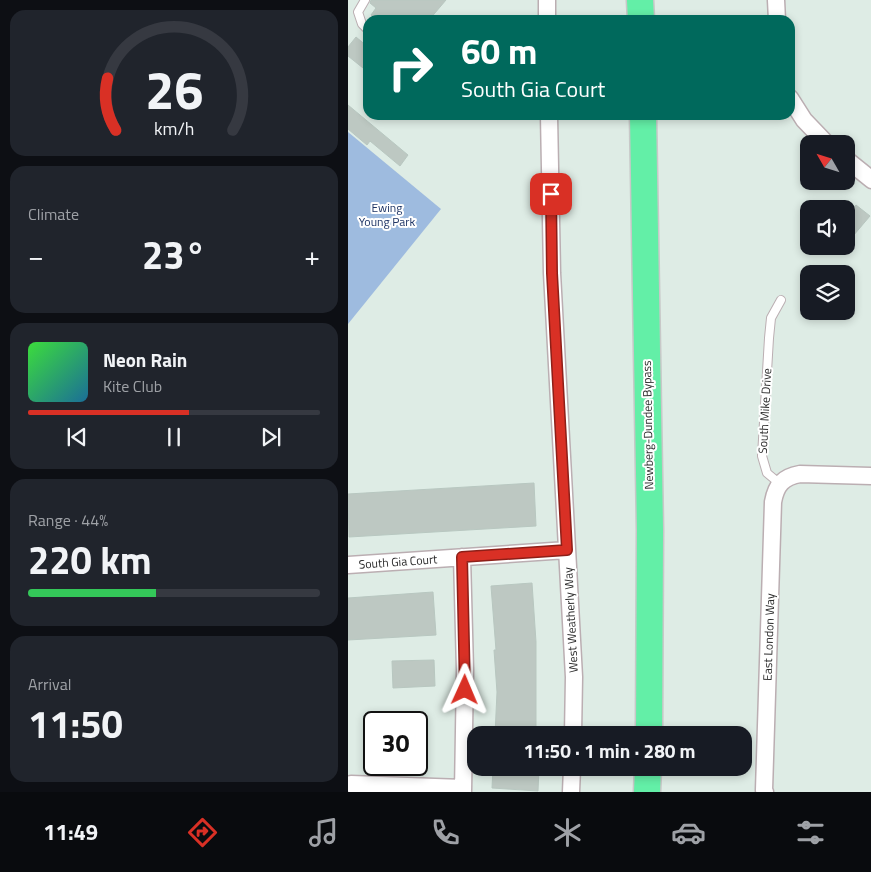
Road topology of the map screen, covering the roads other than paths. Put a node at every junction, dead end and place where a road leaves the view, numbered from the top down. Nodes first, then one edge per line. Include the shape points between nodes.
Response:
1 (365, 0) edge
2 (547, 0) edge
3 (640, 0) edge
4 (776, 0) edge
5 (548, 15) edge
6 (641, 15) edge
7 (777, 15) edge
8 (363, 25) edge
9 (795, 106) edge
10 (549, 120) edge
11 (643, 120) edge
12 (818, 135) edge
13 (856, 167) edge
14 (872, 180) edge
15 (781, 300) dead end
16 (872, 476) edge
17 (780, 483) junction
18 (567, 550) junction
19 (462, 557) junction
20 (348, 566) edge
21 (573, 726) edge
22 (649, 726) edge
23 (572, 776) edge
24 (648, 776) edge
25 (351, 788) edge
26 (463, 790) edge
27 (571, 792) edge
28 (647, 792) edge
29 (765, 792) edge

1 - 8 lane via 358,12
2 - 5 street
3 - 6 highway
4 - 7 street
9 - 12 street
10 - 18 street, West Weatherly Way via 552,273
11 - 22 highway, Newberg-Dundee Bypass via 650,530
13 - 14 street
15 - 17 lane, South Mike Drive via 771,318 762,456 767,473
16 - 17 street via 800,474 789,476
17 - 29 street, East London Way via 773,502
18 - 19 street, South Gia Court
18 - 21 street, West Weatherly Way via 574,677
19 - 20 street, South Gia Court
19 - 26 street via 465,670
23 - 27 street
24 - 28 highway
25 - 26 street

